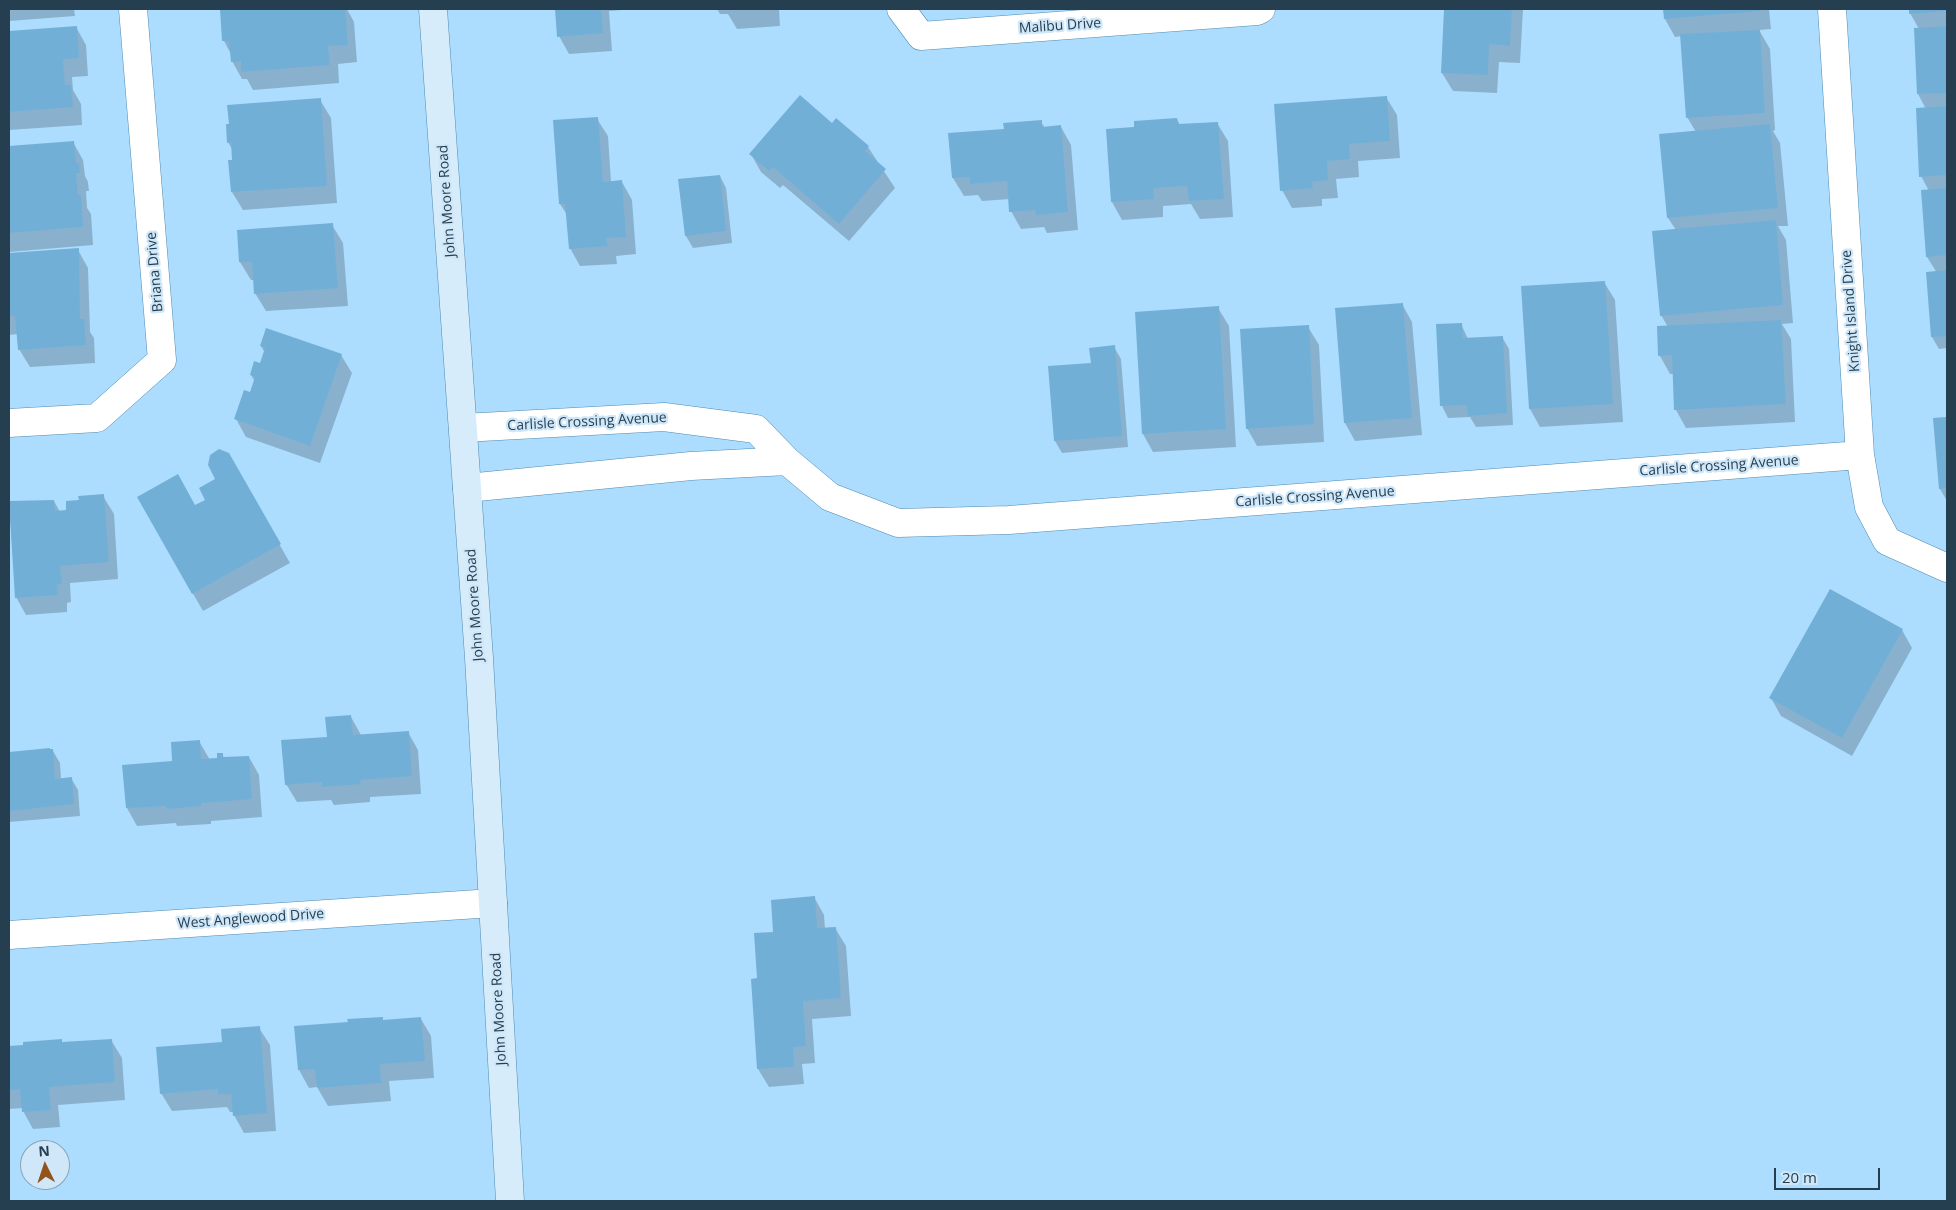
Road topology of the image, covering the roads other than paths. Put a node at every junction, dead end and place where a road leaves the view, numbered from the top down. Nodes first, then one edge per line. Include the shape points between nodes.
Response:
1 (133, 9) edge
2 (433, 9) edge
3 (901, 9) edge
4 (1261, 9) edge
5 (1832, 9) edge
6 (9, 423) edge
7 (463, 428) junction
8 (1860, 455) junction
9 (787, 461) junction
10 (467, 488) junction
11 (1947, 568) edge
12 (494, 903) junction
13 (9, 935) edge
14 (510, 1201) edge

1 - 6 street, Briana Drive via 162,360 97,418
2 - 7 street, John Moore Road
3 - 4 street, Malibu Drive via 921,36
5 - 8 street, Knight Island Drive
7 - 9 street, Carlisle Crossing Avenue via 664,417 756,429
7 - 10 street, John Moore Road
8 - 9 street, Carlisle Crossing Avenue via 1010,520 898,523 830,497
8 - 11 street, Knight Island Drive via 1869,507 1887,541
9 - 10 street via 692,466
10 - 12 street, John Moore Road
12 - 13 street, West Anglewood Drive
12 - 14 street, John Moore Road

